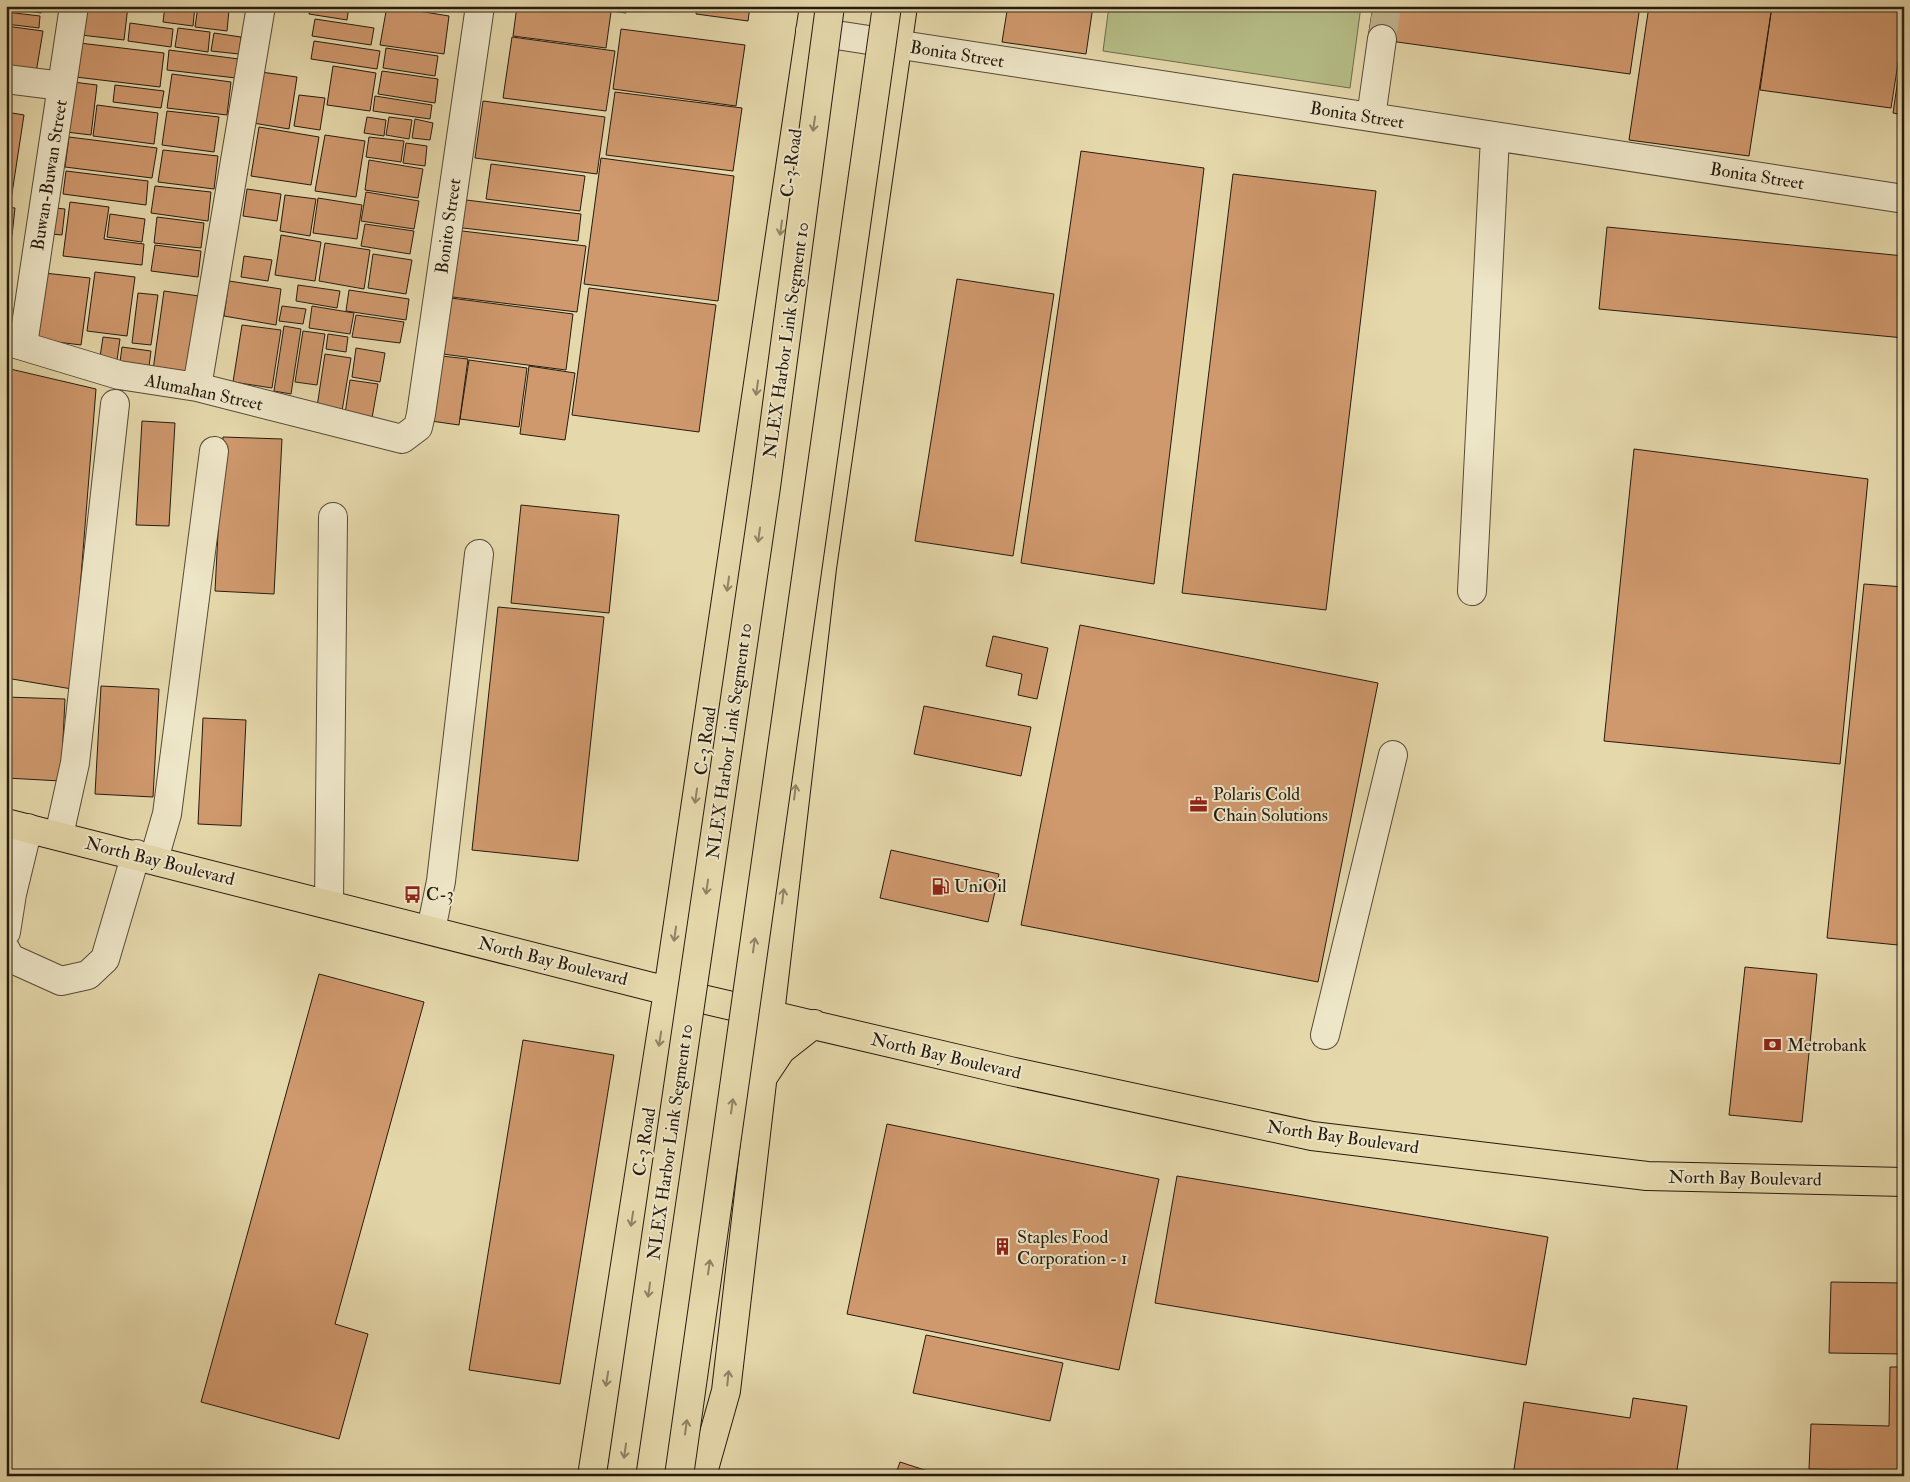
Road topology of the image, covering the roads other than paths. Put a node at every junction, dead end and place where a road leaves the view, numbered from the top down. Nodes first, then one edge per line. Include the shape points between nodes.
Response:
1 (74, 6) edge
2 (261, 6) edge
3 (480, 6) edge
4 (830, 6) edge
5 (887, 6) edge
6 (903, 6) edge
7 (812, 19) edge
8 (1382, 40) tunnel mouth
9 (898, 44) junction
10 (6, 79) edge
11 (62, 86) junction
12 (1372, 117) junction
13 (1495, 137) junction
14 (1904, 199) edge
15 (15, 343) edge
16 (197, 388) junction
17 (115, 404) dead end
18 (402, 438) joint
19 (214, 451) dead end
20 (334, 517) dead end
21 (479, 554) dead end
22 (1472, 591) dead end
23 (1393, 755) dead end
24 (17, 825) edge
25 (59, 835) junction
26 (145, 857) junction
27 (329, 904) junction
28 (431, 930) junction
29 (6, 932) edge
30 (6, 950) edge
31 (668, 991) junction
32 (769, 1014) junction
33 (814, 1024) junction
34 (1325, 1035) dead end
35 (761, 1081) junction
36 (1904, 1182) edge
37 (592, 1476) edge
38 (621, 1476) edge
39 (679, 1476) edge
40 (702, 1476) edge

1 - 11 street, Buwan-Buwan Street
2 - 16 street
3 - 18 street, Bonito Street via 421,414 418,427
4 -> 38 main road, NLEX Harbor Link Segment 10, bridge via 766,487
39 -> 5 main road, bridge
6 - 9 main road
7 - 9 street, Bonita Street
7 -> 31 main road, C-3 Road
8 - 12 street
9 - 12 street, Bonita Street
32 -> 9 main road via 822,568
10 - 11 street
11 - 15 street, Buwan-Buwan Street
12 - 13 street, Bonita Street
13 - 14 street, Bonita Street
13 - 22 street
15 - 16 street, Alumahan Street via 120,374
16 - 18 street, Alumahan Street
17 - 25 street via 75,763
19 - 26 street via 167,814
20 - 27 street
21 - 28 street via 441,881
23 - 34 street
24 - 25 main road, North Bay Boulevard
24 - 29 street
25 - 26 main road, North Bay Boulevard
26 - 27 main road, North Bay Boulevard
26 - 30 street via 105,959 88,975 61,981 10,958
27 - 28 main road, North Bay Boulevard
28 - 31 main road, North Bay Boulevard
31 - 32 main road, North Bay Boulevard
31 -> 37 main road, C-3 Road
32 - 33 main road, North Bay Boulevard
32 - 35 main road
33 - 35 main road via 780,1050
33 - 36 main road, North Bay Boulevard via 1010,1071 1312,1136 1647,1176
40 -> 35 main road via 726,1391

